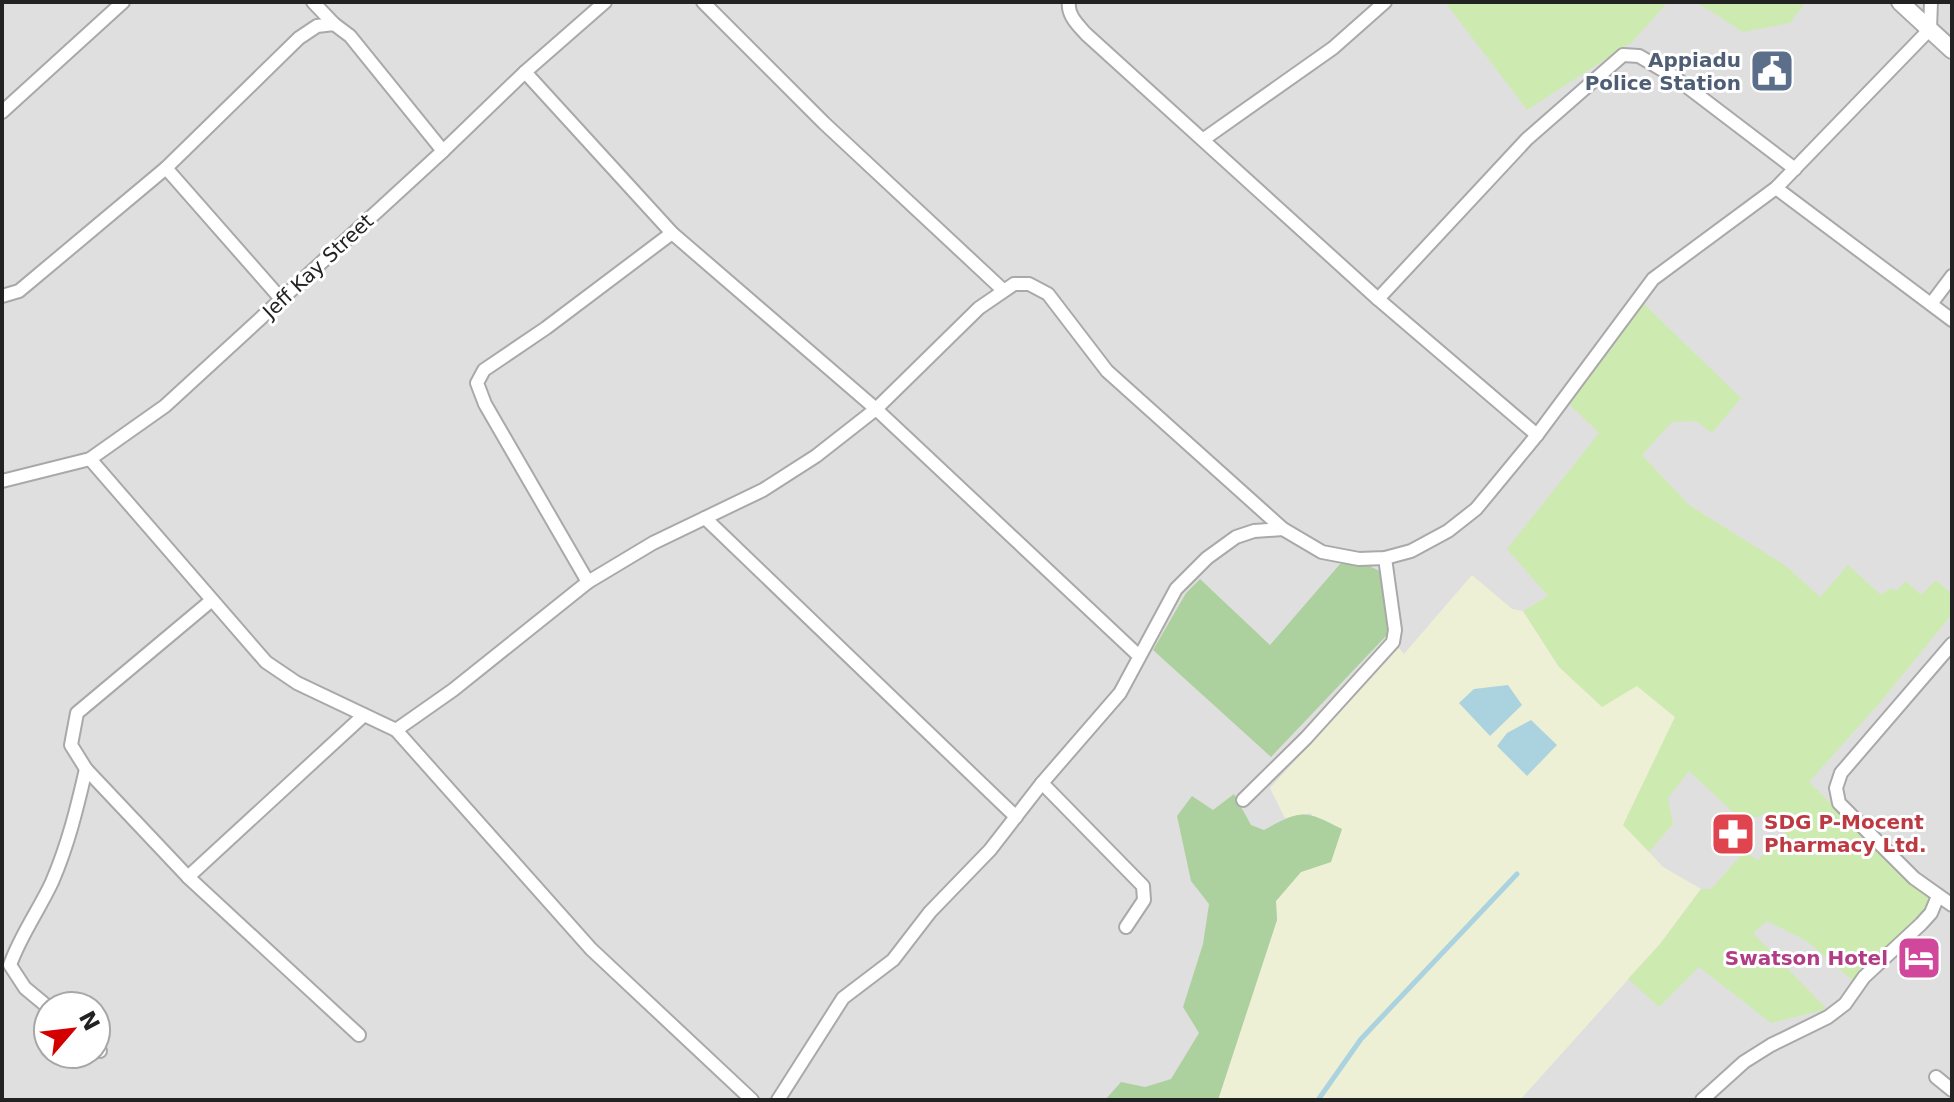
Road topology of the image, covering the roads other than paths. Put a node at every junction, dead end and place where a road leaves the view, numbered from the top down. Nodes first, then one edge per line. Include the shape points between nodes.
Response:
1 (123, 2) edge
2 (313, 2) edge
3 (605, 2) edge
4 (703, 2) edge
5 (1069, 2) edge
6 (1385, 2) edge
7 (1900, 2) edge
8 (1931, 2) edge
9 (334, 24) junction
10 (1930, 29) junction
11 (1952, 50) edge
12 (525, 72) junction
13 (2, 112) edge
14 (1204, 139) junction
15 (443, 151) junction
16 (166, 168) junction
17 (1795, 169) junction
18 (1776, 188) junction
19 (672, 233) junction
20 (1952, 276) edge
21 (1003, 290) junction
22 (2, 296) edge
23 (1378, 299) junction
24 (282, 300) junction
25 (1931, 304) junction
26 (1952, 320) edge
27 (876, 409) junction
28 (1537, 435) junction
29 (90, 459) junction
30 (3, 479) edge
31 (705, 518) junction
32 (1283, 529) junction
33 (1385, 558) junction
34 (588, 582) junction
35 (212, 600) junction
36 (1952, 644) edge
37 (1139, 656) junction
38 (364, 715) junction
39 (396, 730) junction
40 (86, 769) junction
41 (1042, 783) junction
42 (1243, 800) dead end
43 (1016, 817) junction
44 (188, 877) junction
45 (1938, 896) junction
46 (1952, 905) edge
47 (1126, 927) dead end
48 (32, 994) edge
49 (359, 1035) dead end
50 (1936, 1077) dead end
51 (1952, 1090) edge
52 (752, 1100) edge
53 (778, 1100) edge
54 (1702, 1100) edge

1 - 13 street
2 - 9 street
3 - 12 street, Jeff Kay Street
4 - 21 street
5 - 14 street via 1074,21 1086,34
6 - 14 street via 1333,48
7 - 10 street
8 - 10 street
9 - 15 street via 350,36
9 - 16 street via 317,26 299,38
10 - 11 street
10 - 17 street
12 - 15 street, Jeff Kay Street
12 - 19 street
14 - 23 street
15 - 24 street, Jeff Kay Street
16 - 22 street via 19,291
16 - 24 street
17 - 18 street
17 - 23 street via 1673,76 1639,56 1623,55 1527,139
18 - 25 street
18 - 28 street via 1653,279
19 - 27 street
19 - 34 street via 484,370 477,383
20 - 25 street
21 - 27 street
21 - 32 street via 1029,284 1048,294 1107,371
23 - 28 street
24 - 29 street, Jeff Kay Street via 165,406
25 - 26 street
27 - 31 street via 803,465
27 - 37 street
28 - 33 street via 1476,509 1411,551
29 - 30 street, Jeff Kay Street
29 - 35 street
31 - 34 street
31 - 43 street
32 - 33 street via 1322,552
32 - 37 street via 1236,537 1207,558 1176,589
33 - 42 street via 1393,642
34 - 39 street
35 - 38 street via 266,662
35 - 40 street via 77,713 71,745
36 - 45 street via 1841,773 1836,788 1839,803
37 - 41 street via 1120,693
38 - 39 street
38 - 44 street
39 - 52 street via 591,949
40 - 44 street
40 - 48 street via 70,838 10,965
41 - 43 street
41 - 47 street via 1143,886 1144,900
43 - 53 street via 893,960 843,998
44 - 49 street
45 - 46 street
45 - 54 street via 1931,913 1864,977 1845,1004 1744,1062
50 - 51 street

